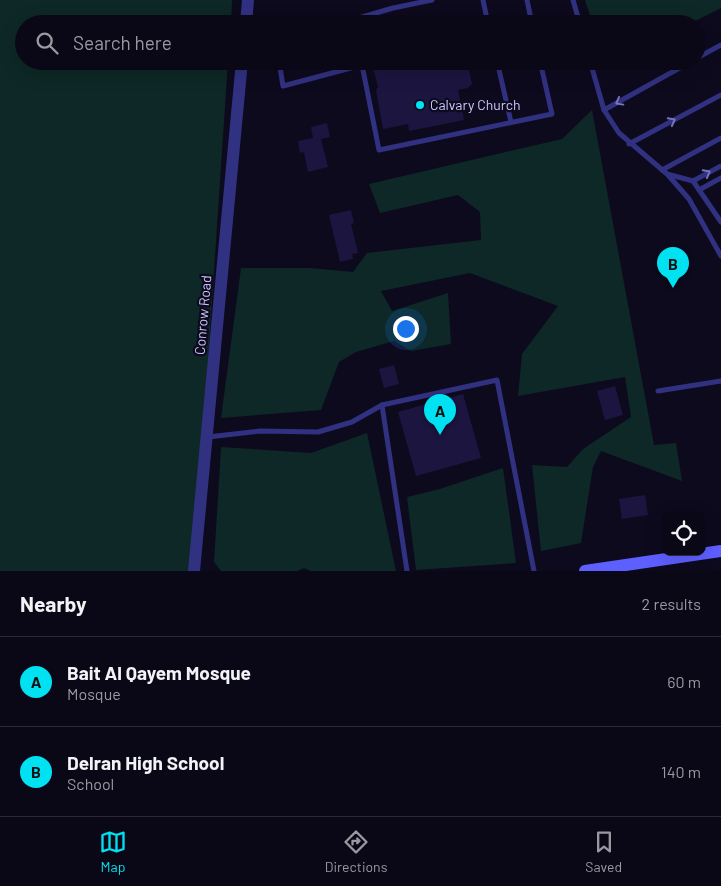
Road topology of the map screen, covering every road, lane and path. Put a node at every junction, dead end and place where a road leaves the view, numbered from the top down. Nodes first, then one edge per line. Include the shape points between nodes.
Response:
1 (248, 0) edge
2 (432, 0) edge
3 (483, 0) edge
4 (527, 0) edge
5 (573, 0) edge
6 (247, 15) edge
7 (372, 15) edge
8 (486, 15) edge
9 (530, 15) edge
10 (577, 15) edge
11 (721, 45) edge
12 (706, 53) edge
13 (241, 70) edge
14 (280, 70) edge
15 (337, 70) edge
16 (362, 70) edge
17 (499, 70) edge
18 (542, 70) edge
19 (593, 70) edge
20 (676, 70) edge
21 (721, 95) edge
22 (604, 110) junction
23 (511, 122) junction
24 (721, 138) edge
25 (629, 144) junction
26 (721, 166) edge
27 (662, 170) junction
28 (667, 174) junction
29 (721, 178) edge
30 (693, 181) junction
31 (699, 190) junction
32 (721, 222) edge
33 (721, 256) edge
34 (721, 381) edge
35 (658, 391) dead end
36 (382, 405) junction
37 (207, 437) junction
38 (721, 551) edge
39 (194, 571) edge
40 (407, 571) edge
41 (534, 571) edge
42 (585, 571) edge

1 - 6 street
2 - 7 lane
3 - 8 lane
4 - 9 lane
5 - 10 lane
11 - 12 lane
13 - 37 street, Conrow Road
14 - 15 lane via 283,86
16 - 23 lane via 379,150
17 - 23 lane
18 - 23 lane via 552,114
19 - 22 lane
20 -> 22 lane
25 -> 21 lane
22 - 25 lane
24 - 27 lane
25 - 27 lane
30 -> 26 lane
27 - 28 lane
28 - 30 lane
28 - 33 lane via 689,199
29 - 31 lane
30 - 31 lane
31 - 32 lane
34 - 35 lane
36 - 37 lane via 352,422 318,432 260,431
36 - 40 lane
36 - 41 lane via 497,380
37 - 39 street, Conrow Road
38 - 42 main road

